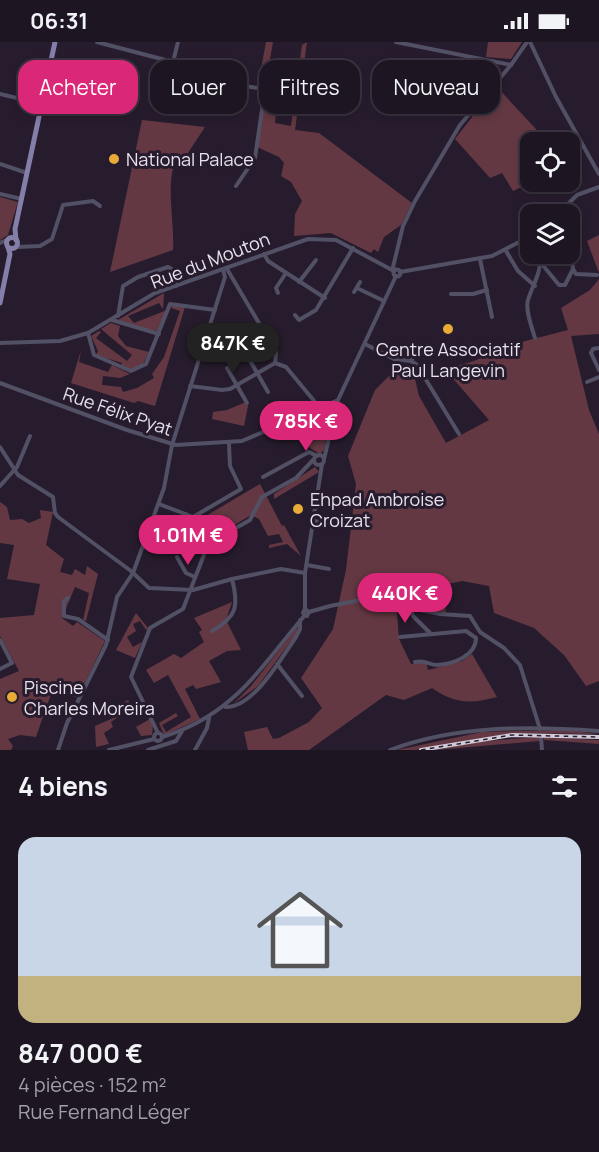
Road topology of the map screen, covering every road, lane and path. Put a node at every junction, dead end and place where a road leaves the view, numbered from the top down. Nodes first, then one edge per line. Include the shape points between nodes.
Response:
1 (54, 42) edge
2 (98, 42) edge
3 (177, 42) edge
4 (396, 42) edge
5 (528, 42) edge
6 (51, 60) edge
7 (166, 60) edge
8 (173, 60) edge
9 (512, 65) junction
10 (247, 86) edge
11 (0, 94) edge
12 (18, 98) edge
13 (40, 114) edge
14 (0, 164) edge
15 (27, 173) junction
16 (599, 174) edge
17 (236, 186) dead end
18 (599, 187) edge
19 (0, 194) edge
20 (22, 199) junction
21 (569, 204) edge
22 (100, 206) dead end
23 (14, 242) junction
24 (1, 243) edge
25 (520, 243) edge
26 (8, 246) junction
27 (353, 248) junction
28 (506, 251) junction
29 (10, 254) junction
30 (264, 254) junction
31 (480, 259) junction
32 (316, 260) dead end
33 (541, 264) edge
34 (542, 264) edge
35 (572, 264) edge
36 (573, 269) junction
37 (225, 270) junction
38 (396, 271) junction
39 (286, 273) junction
40 (597, 275) dead end
41 (299, 282) junction
42 (360, 282) dead end
43 (176, 286) junction
44 (535, 286) junction
45 (357, 288) junction
46 (487, 290) junction
47 (354, 292) dead end
48 (279, 293) dead end
49 (451, 294) dead end
50 (325, 297) junction
51 (384, 301) junction
52 (0, 303) edge
53 (214, 310) junction
54 (295, 315) dead end
55 (118, 316) junction
56 (492, 317) dead end
57 (112, 320) junction
58 (88, 333) junction
59 (159, 334) junction
60 (535, 338) dead end
61 (0, 343) edge
62 (364, 344) junction
63 (599, 348) edge
64 (418, 350) dead end
65 (248, 357) dead end
66 (411, 361) junction
67 (275, 363) junction
68 (227, 368) dead end
69 (599, 370) edge
70 (257, 373) junction
71 (599, 376) edge
72 (587, 382) dead end
73 (0, 383) edge
74 (237, 385) junction
75 (190, 386) junction
76 (268, 392) dead end
77 (338, 400) junction
78 (247, 403) dead end
79 (320, 408) junction
80 (459, 434) dead end
81 (30, 436) dead end
82 (230, 444) junction
83 (172, 445) junction
84 (0, 447) edge
85 (319, 460) junction
86 (14, 470) junction
87 (263, 477) dead end
88 (0, 486) edge
89 (159, 504) junction
90 (186, 514) junction
91 (193, 517) junction
92 (313, 521) junction
93 (336, 524) dead end
94 (178, 529) dead end
95 (206, 545) junction
96 (177, 557) dead end
97 (307, 565) junction
98 (329, 569) dead end
99 (133, 573) junction
100 (305, 573) junction
101 (195, 577) junction
102 (232, 579) junction
103 (190, 590) junction
104 (68, 598) dead end
105 (410, 607) junction
106 (306, 610) junction
107 (300, 620) junction
108 (212, 631) dead end
109 (430, 633) junction
110 (400, 637) dead end
111 (0, 640) edge
112 (108, 640) junction
113 (415, 662) dead end
114 (277, 664) junction
115 (0, 669) edge
116 (302, 696) dead end
117 (225, 707) junction
118 (209, 718) junction
119 (540, 729) junction
120 (182, 731) junction
121 (599, 731) edge
122 (158, 733) junction
123 (162, 737) junction
124 (542, 737) dead end
125 (154, 739) junction
126 (58, 750) edge
127 (109, 750) edge
128 (148, 750) edge
129 (195, 750) edge
130 (390, 750) edge
131 (542, 750) edge

1 - 6 main road
2 - 7 street
3 - 8 street
4 - 9 street
5 - 9 street
5 - 16 street
9 - 38 street via 460,125 415,201 403,226 393,267
10 - 17 street via 265,89 255,158
11 - 12 street
13 - 15 main road
14 - 15 street
15 - 20 main road
18 - 21 street via 577,195
19 - 20 street
20 - 23 main road
22 - 23 street via 93,201 63,205 52,239 40,246
23 - 24 street
23 - 26 main road
23 - 29 main road
24 - 26 street
25 - 28 street
26 - 29 main road
27 - 30 street, Rue du Mouton via 336,240 315,238
27 - 38 street, Rue du Mouton
27 - 50 street
28 - 31 street
28 - 44 street via 518,271
29 - 52 main road
30 - 37 street, Rue du Mouton
30 - 39 street
31 - 38 street
31 - 46 street
32 - 41 street
33 - 44 street
34 - 36 street via 558,285 565,285
35 - 36 street
36 - 40 street via 576,274
37 - 43 street, Rue du Mouton
37 - 53 street
37 - 67 street via 276,352
38 - 51 street
39 - 41 street
39 - 48 street via 276,288
41 - 50 street
42 - 45 street
43 - 55 street, Rue du Mouton via 155,293
43 - 55 street via 173,270 168,267 130,280 123,286
44 - 60 street via 527,302
45 - 47 street
45 - 51 street
46 - 49 street
46 - 56 street
50 - 54 street via 305,318 299,320
51 - 62 street
53 - 59 street via 170,304
53 - 75 street
55 - 57 street, Rue du Mouton
57 - 58 street, Rue du Mouton
57 - 59 street
58 - 59 street via 94,355 131,371 146,364
58 - 61 street, Rue du Mouton via 60,341
62 - 66 street via 394,359
62 - 77 street
63 - 69 street via 591,353
64 - 66 street
65 - 70 street
66 - 80 street
67 - 70 street
67 - 79 street via 286,367
68 - 74 street
70 - 74 street
70 - 76 street
71 - 72 street
73 - 83 street, Rue Félix Pyat
74 - 75 street via 222,390
74 - 78 street
75 - 83 street
77 - 79 street, Rue Félix Pyat
77 - 85 street via 327,450
79 - 82 street, Rue Félix Pyat
81 - 86 street
82 - 83 street, Rue Félix Pyat
82 - 91 street via 230,466 241,489
83 - 89 street
84 - 86 street
85 - 87 street via 309,452
85 - 92 street via 322,472
85 - 95 street via 262,497 250,520
86 - 88 street
86 - 99 street via 53,497 58,517
89 - 90 street
89 - 99 street
90 - 91 street
90 - 94 street
91 - 95 street
92 - 93 street
92 - 97 street
95 - 101 street
96 - 101 street via 186,573
97 - 98 street
97 - 100 street
99 - 103 street via 149,588
99 - 112 street via 117,597
100 - 102 street via 281,569
100 - 106 street
101 - 103 street
102 - 103 street
102 - 108 street via 235,607 229,622
103 - 122 street via 183,609 150,628 131,677
104 - 112 street via 64,601 64,616 78,619
105 - 106 street via 366,599
105 - 109 street via 413,616
105 - 119 street via 470,616 480,632 504,648 524,673
106 - 107 street
107 - 114 street via 300,629
107 - 117 street via 260,672
109 - 110 street
109 - 113 street via 466,631 475,635 476,643 470,653 454,661 438,665 428,660
111 - 115 street via 12,663
112 - 126 street
114 - 116 street
114 - 117 street via 250,697
117 - 118 street
118 - 120 street
118 - 129 street
119 - 121 street
119 - 130 street via 478,731
120 - 123 street
120 - 128 street via 176,741
122 - 123 street
122 - 125 street
123 - 125 street via 160,741
124 - 131 street
125 - 127 street

